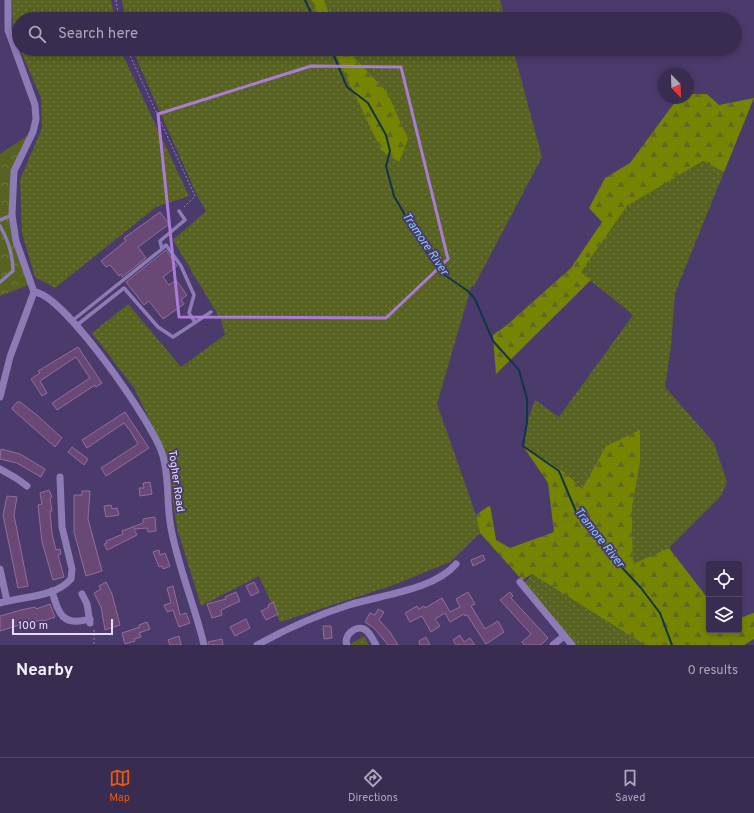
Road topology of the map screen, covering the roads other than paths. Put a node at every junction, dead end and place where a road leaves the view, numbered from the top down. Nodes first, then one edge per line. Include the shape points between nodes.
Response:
1 (8, 0) edge
2 (12, 41) edge
3 (18, 56) edge
4 (179, 211) road end
5 (12, 215) junction
6 (0, 220) edge
7 (0, 226) edge
8 (162, 249) junction
9 (0, 282) edge
10 (34, 292) junction
11 (211, 312) dead end
12 (195, 322) junction
13 (74, 323) junction
14 (0, 397) edge
15 (1, 472) edge
16 (60, 477) dead end
17 (27, 486) dead end
18 (456, 564) dead end
19 (0, 569) edge
20 (520, 582) dead end
21 (52, 592) junction
22 (82, 594) dead end
23 (3, 602) edge
24 (564, 636) junction
25 (204, 645) edge
26 (257, 645) edge
27 (347, 645) edge
28 (376, 645) edge
29 (553, 645) edge
30 (572, 645) edge

1 - 2 street via 8,30
3 - 5 street via 31,92 36,119 33,132 14,171
4 - 8 lane via 185,220 160,241
5 - 6 lane
5 - 10 street via 16,241
7 - 9 lane via 9,245 13,271
8 - 12 lane via 166,245 181,266 194,295 189,313
8 - 13 lane
10 - 13 street, Togher Road via 40,292 48,297
10 - 14 street via 10,358
11 - 12 lane
12 - 13 lane via 173,337 158,327 124,288
13 - 25 street, Togher Road via 142,414 160,448 165,467 171,528
15 - 17 street
16 - 21 street via 62,527 72,569 71,580
18 - 26 street via 438,578 426,583 328,613
19 - 23 street
20 - 24 street
21 - 22 street via 56,608 62,617 77,622 90,622 87,604
21 - 23 street
24 - 29 street
24 - 30 street
27 - 28 street via 345,642 348,634 356,629 363,629 369,633

